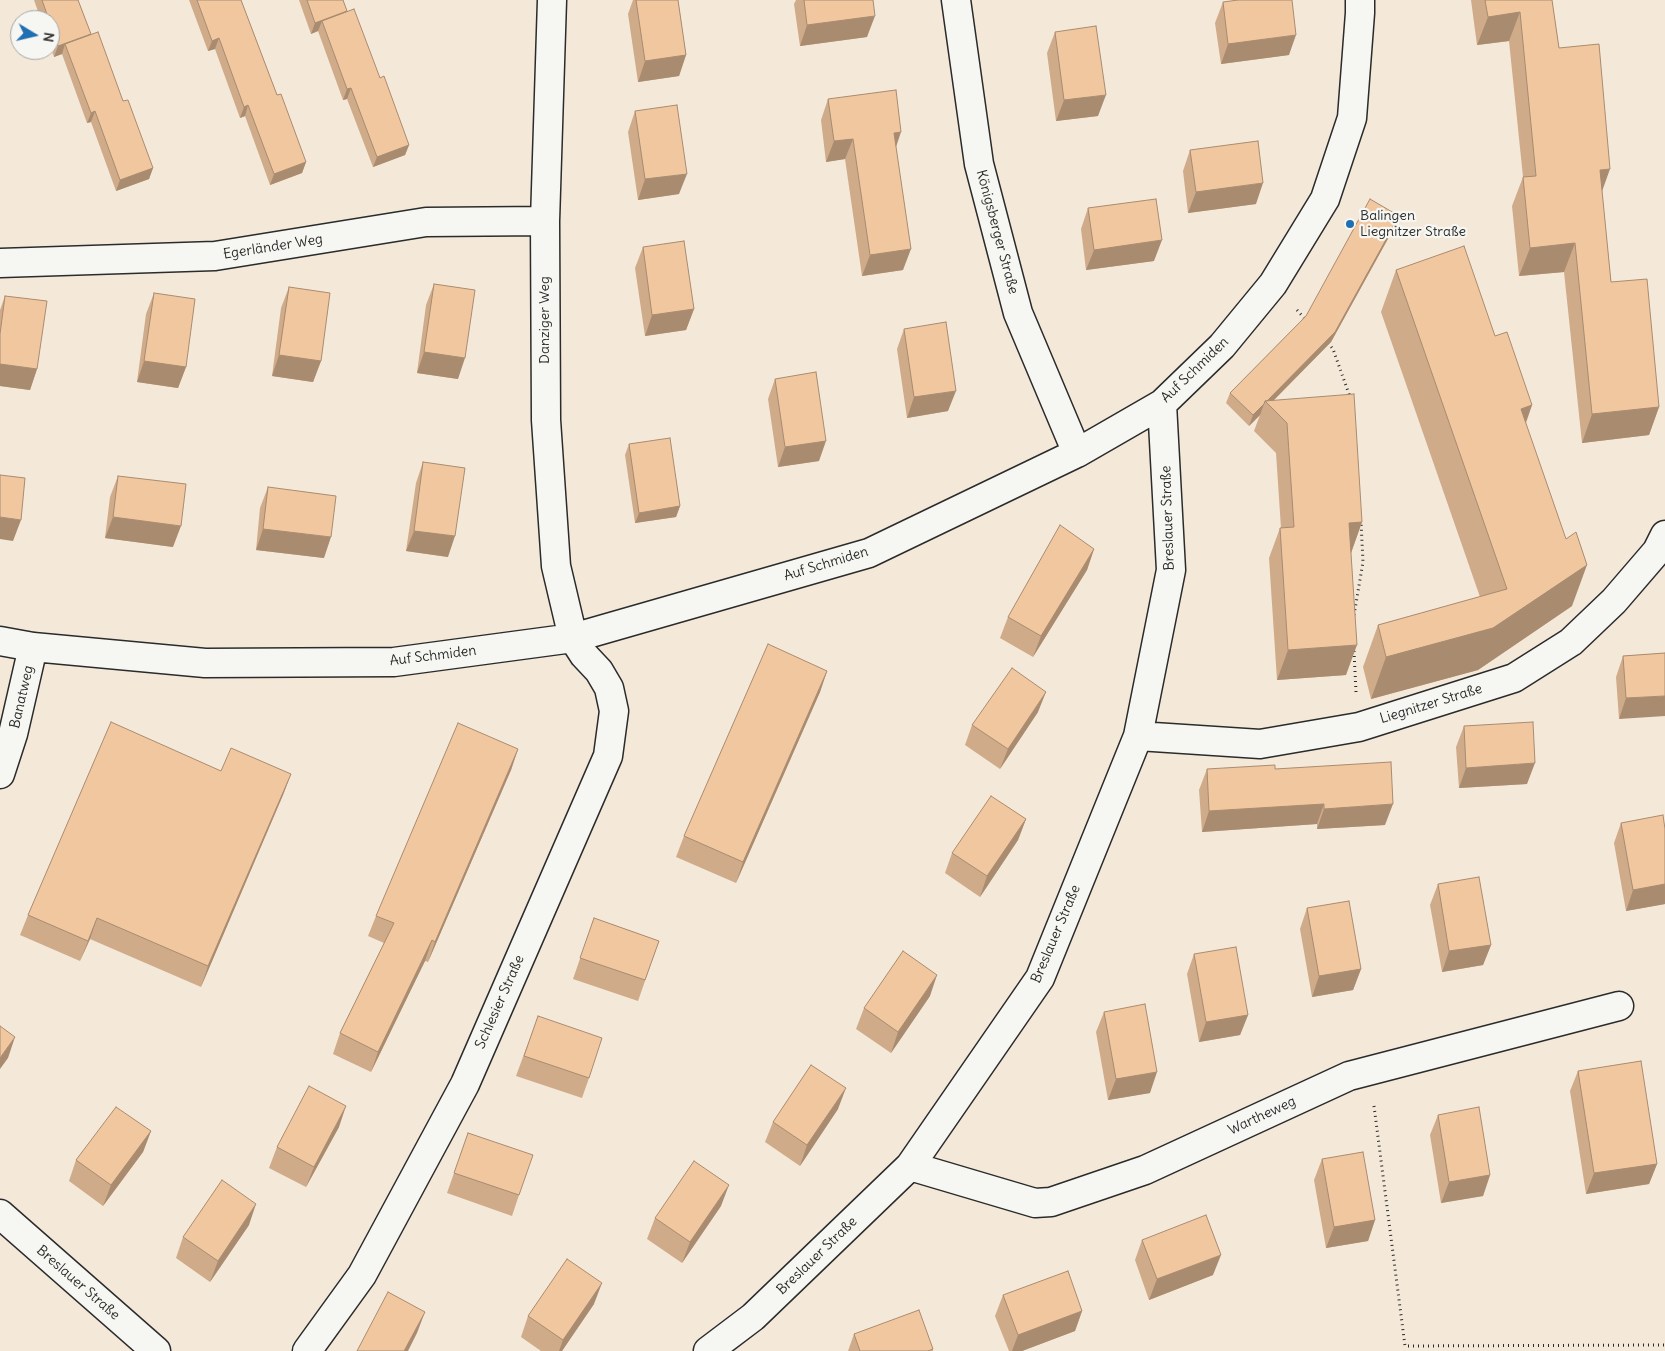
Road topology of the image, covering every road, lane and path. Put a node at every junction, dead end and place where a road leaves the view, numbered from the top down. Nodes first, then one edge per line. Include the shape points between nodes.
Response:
1 (552, 0) edge
2 (956, 0) edge
3 (1360, 0) edge
4 (544, 221) junction
5 (0, 263) edge
6 (1272, 284) junction
7 (1313, 327) edge
8 (1326, 342) edge
9 (1352, 403) edge
10 (1162, 404) junction
11 (1077, 453) junction
12 (1361, 522) edge
13 (1665, 535) edge
14 (1353, 623) edge
15 (573, 638) junction
16 (0, 642) edge
17 (33, 648) junction
18 (1354, 650) edge
19 (1359, 727) junction
20 (1138, 736) junction
21 (0, 774) edge
22 (1619, 1006) dead end
23 (1349, 1076) junction
24 (910, 1166) junction
25 (0, 1214) edge
26 (1665, 1344) edge
27 (156, 1351) edge
28 (307, 1351) edge
29 (708, 1351) edge

1 - 4 street, Danziger Weg
2 - 11 street, Königsberger Straße via 979,164 1018,313
3 - 6 street, Auf Schmiden via 1352,118 1325,198
4 - 5 street, Egerländer Weg via 426,222 215,256
4 - 15 street, Danziger Weg via 546,430 556,566
6 - 7 path
6 - 10 street, Auf Schmiden via 1222,346
8 - 9 path via 1333,349
10 - 11 street, Auf Schmiden
10 - 20 street, Breslauer Straße via 1171,570
11 - 15 street, Auf Schmiden via 869,553
12 - 14 path via 1363,562
13 - 19 street, Liegnitzer Straße via 1657,551 1620,594 1571,642 1514,678
15 - 17 street, Auf Schmiden via 394,662 205,664
15 - 28 street, Schlesier Straße via 609,688 614,711 608,756 465,1084 362,1275
16 - 17 street, Auf Schmiden
17 - 21 street, Banatweg
18 - 19 path
19 - 20 street, Liegnitzer Straße via 1260,744
20 - 24 street, Breslauer Straße via 1040,978
22 - 23 street, Wartheweg
23 - 24 street, Wartheweg via 1145,1170 1051,1202 1034,1203
23 - 26 path via 1373,1099 1405,1346
24 - 29 street, Breslauer Straße via 753,1317
25 - 27 street, Breslauer Straße

